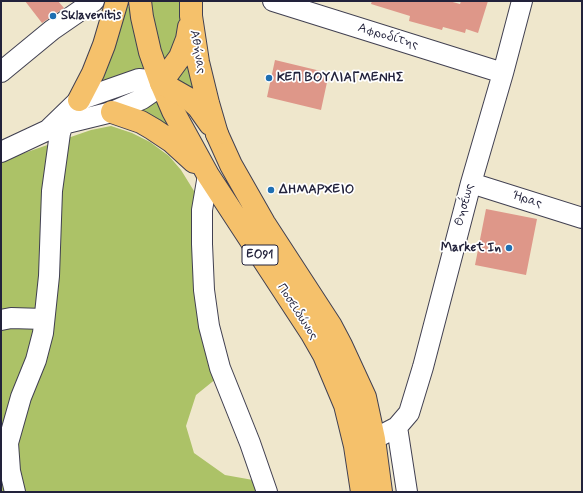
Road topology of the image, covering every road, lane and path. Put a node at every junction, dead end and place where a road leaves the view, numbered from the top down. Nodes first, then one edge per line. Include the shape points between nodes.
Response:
1 (117, 1) edge
2 (140, 1) edge
3 (273, 1) edge
4 (522, 1) edge
5 (90, 2) edge
6 (191, 8) edge
7 (1, 72) edge
8 (503, 73) junction
9 (162, 83) junction
10 (79, 100) junction
11 (208, 103) joint
12 (112, 112) junction
13 (56, 127) junction
14 (218, 134) junction
15 (4, 147) edge
16 (208, 175) junction
17 (471, 183) junction
18 (582, 218) edge
19 (44, 319) junction
20 (1, 320) edge
21 (397, 427) junction
22 (374, 439) junction
23 (15, 492) edge
24 (267, 492) edge
25 (362, 492) edge
26 (381, 492) edge
27 (407, 492) edge

1 - 10 main road via 104,45
2 - 9 main road, ΕΟ91 via 150,52
3 - 8 street, Αφροδίτης
4 - 8 street, Θησέως
5 - 7 street
6 - 9 main road via 187,39 180,58
6 - 11 main road, Αθήνας / ΕΟ91 via 198,62
8 - 17 street, Θησέως
9 - 10 street via 139,79
9 - 12 street via 142,99
9 - 14 main road via 198,107
9 - 16 main road, Ποσειδώνος / ΕΟ91 via 176,118
10 - 13 street
11 - 14 main road, Ποσειδώνος / ΕΟ91
12 - 13 street
12 - 16 main road via 153,129 171,141
13 - 15 street
13 - 19 street via 60,133 52,191 49,276
14 - 22 main road, Ποσειδώνος / ΕΟ91 via 231,165 264,222 341,345 365,397
16 - 24 street via 202,210 204,290 209,326 220,368
16 - 25 main road, Ποσειδώνος / ΕΟ91 via 324,356 346,405
17 - 18 street, Ήρας
17 - 21 street, Θησέως via 416,390 408,413
19 - 20 street
19 - 23 street via 36,360 8,443
21 - 22 street, Θησέως
21 - 27 street
22 - 26 main road, Ποσειδώνος / ΕΟ91

